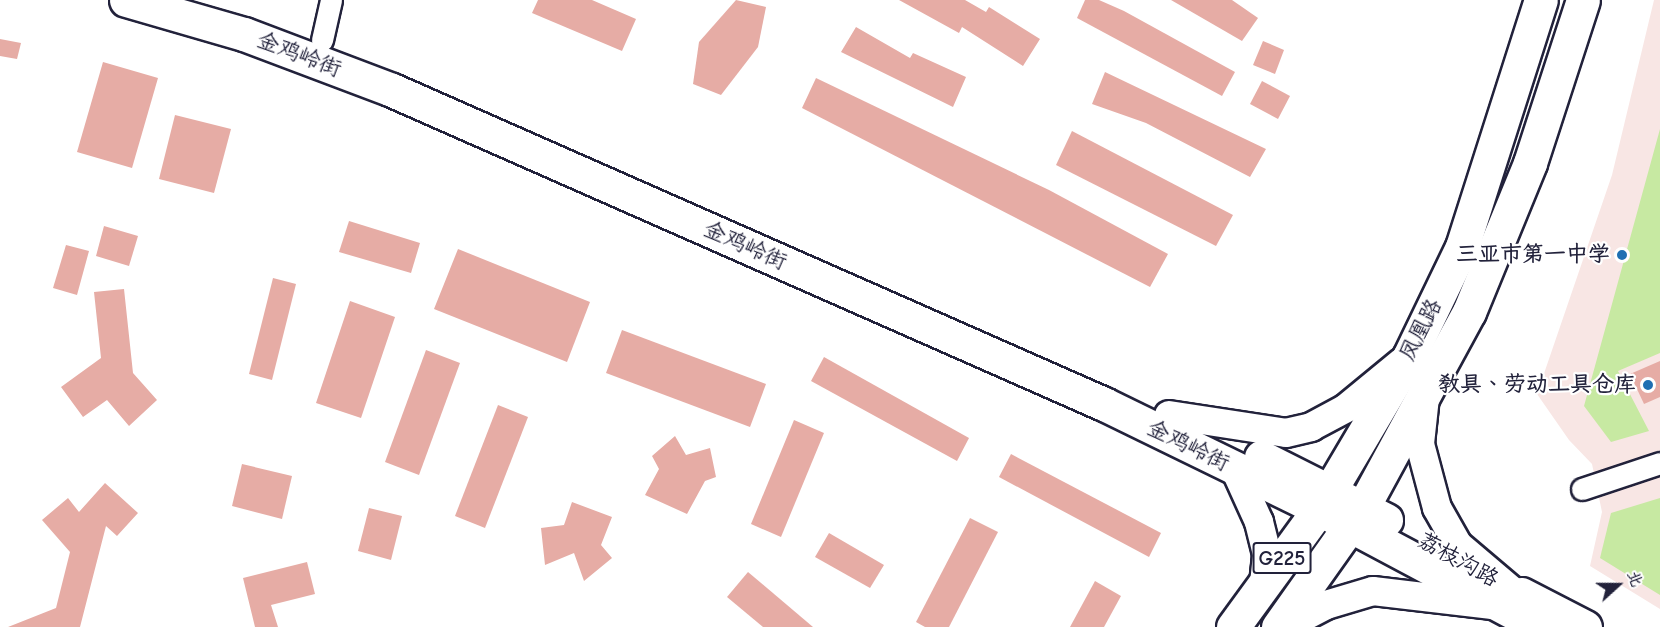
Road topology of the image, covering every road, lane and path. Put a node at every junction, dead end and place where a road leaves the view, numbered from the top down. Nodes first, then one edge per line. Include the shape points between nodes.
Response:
1 (126, 0) edge
2 (196, 0) edge
3 (331, 0) edge
4 (1541, 0) edge
5 (1582, 0) edge
6 (322, 40) junction
7 (1409, 357) junction
8 (1425, 396) junction
9 (1169, 415) junction
10 (1660, 463) edge
11 (1235, 468) junction
12 (1582, 489) dead end
13 (1325, 499) junction
14 (1357, 517) junction
15 (1263, 583) junction
16 (1509, 599) junction
17 (1233, 627) edge
18 (1278, 627) edge
19 (1284, 627) edge
20 (1541, 627) edge
21 (1585, 627) edge

1 - 11 main road, 金鸡岭街 via 244,34 392,90 1104,404
2 - 6 main road, 金鸡岭街
3 - 6 street
4 - 7 main road, 凤凰路 / G225 via 1462,247
5 - 8 main road, 凤凰路 / G225 via 1530,163 1469,312
6 - 9 main road, 金鸡岭街
7 - 9 main road via 1346,408 1294,431
7 - 13 main road, 凤凰路 / G225
8 - 14 main road, 凤凰路 / G225
8 - 16 main road via 1420,444 1437,508 1458,545
9 - 13 main road, 金鸡岭街
10 - 12 street
11 - 13 main road, 金鸡岭街
11 - 15 main road via 1259,522 1267,555
13 - 14 main road, 荔枝沟路
13 - 15 main road, 凤凰路 / G225
14 - 16 main road, 荔枝沟路
14 - 18 main road, 凤凰路 / G225
15 - 17 main road, 凤凰路 / G225
16 - 19 main road via 1373,591 1326,605
16 - 20 main road, 荔枝沟路
16 - 21 main road, 荔枝沟路

